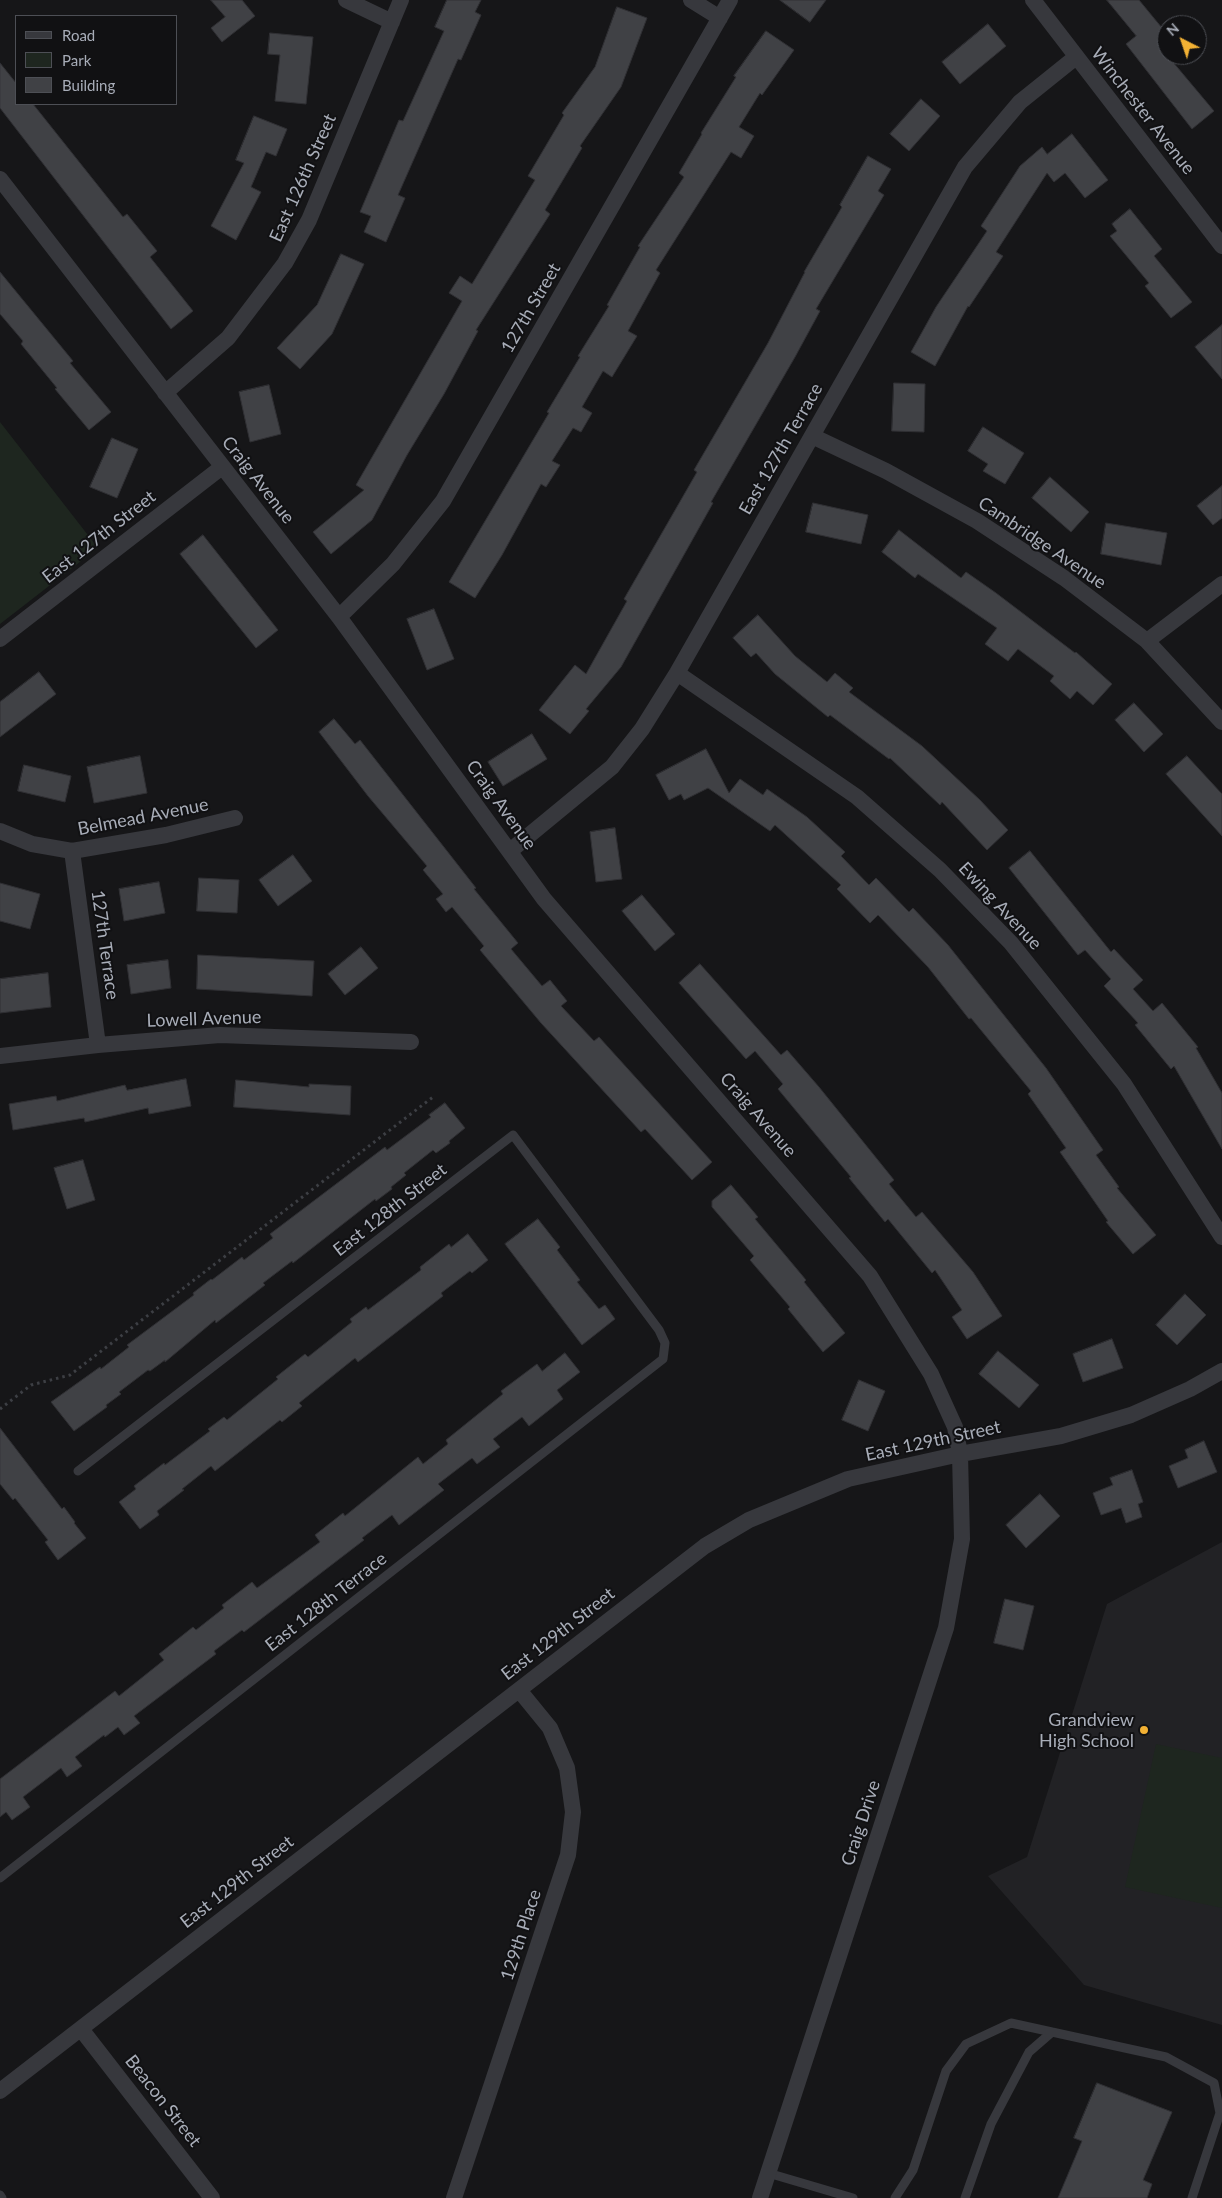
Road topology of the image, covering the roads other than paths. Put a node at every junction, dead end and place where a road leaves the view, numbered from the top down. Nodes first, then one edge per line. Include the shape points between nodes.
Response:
1 (346, 0) edge
2 (401, 0) edge
3 (691, 0) edge
4 (730, 0) edge
5 (1033, 0) edge
6 (720, 18) junction
7 (392, 22) junction
8 (1076, 57) junction
9 (0, 179) edge
10 (1222, 246) edge
11 (165, 393) junction
12 (812, 436) junction
13 (222, 466) junction
14 (1222, 584) edge
15 (339, 616) junction
16 (0, 639) edge
17 (1147, 640) junction
18 (676, 673) junction
19 (1222, 722) edge
20 (236, 818) dead end
21 (0, 831) edge
22 (72, 851) junction
23 (510, 852) junction
24 (411, 1042) dead end
25 (98, 1045) junction
26 (0, 1056) edge
27 (1222, 1237) edge
28 (664, 1349) joint
29 (1222, 1371) edge
30 (960, 1454) junction
31 (78, 1471) dead end
32 (519, 1690) junction
33 (0, 1878) edge
34 (81, 2029) junction
35 (1052, 2032) junction
36 (0, 2091) edge
37 (768, 2173) junction
38 (0, 2195) edge
39 (2, 2198) edge
40 (212, 2198) edge
41 (454, 2198) edge
42 (760, 2198) edge
43 (853, 2198) edge
44 (896, 2198) edge
45 (965, 2198) edge
46 (1192, 2198) edge

1 - 7 street
2 - 7 street, East 126th Street
3 - 6 street
4 - 6 street, 127th Street
5 - 8 street, Winchester Avenue
6 - 15 street, 127th Street via 443,501 393,564
7 - 11 street, East 126th Street via 309,220 285,263 228,338
8 - 10 street, Winchester Avenue
8 - 12 street, East 127th Terrace via 1020,102 965,167
9 - 11 street, Craig Avenue
11 - 13 street, Craig Avenue
12 - 17 street, Cambridge Avenue via 886,471 977,521 1064,578
12 - 18 street, East 127th Terrace
13 - 15 street, Craig Avenue
13 - 16 street, East 127th Street
14 - 17 street
15 - 23 street, Craig Avenue
17 - 19 street, Cambridge Avenue
18 - 23 street, East 127th Terrace via 642,729 612,767
18 - 27 street, Ewing Avenue via 857,797 940,870 1011,943 1124,1084
20 - 22 street, Belmead Avenue via 166,835
21 - 22 street, Belmead Avenue via 32,844
22 - 25 street, 127th Terrace
23 - 30 street, Craig Avenue via 544,899 870,1276 931,1374 955,1427
24 - 25 street, Lowell Avenue via 220,1035
25 - 26 street, Lowell Avenue
28 - 31 lane, East 128th Street via 659,1330 513,1135
28 - 33 lane, East 128th Terrace via 663,1359
29 - 30 street, East 129th Street via 1131,1415 1061,1436
30 - 32 street, East 129th Street via 848,1479 749,1520 705,1546
30 - 37 street, Craig Drive via 962,1539 946,1628
32 - 34 street, East 129th Street
32 - 41 street, 129th Place via 550,1728 567,1768 574,1812 568,1855
34 - 36 street, East 129th Street
34 - 40 street, Beacon Street
35 - 44 lane via 1011,2023 966,2044 946,2071 913,2170
35 - 45 lane via 1029,2052 991,2124
35 - 46 lane via 1166,2057 1214,2082 1220,2113
37 - 42 street, Craig Drive
37 - 43 lane
38 - 39 lane

